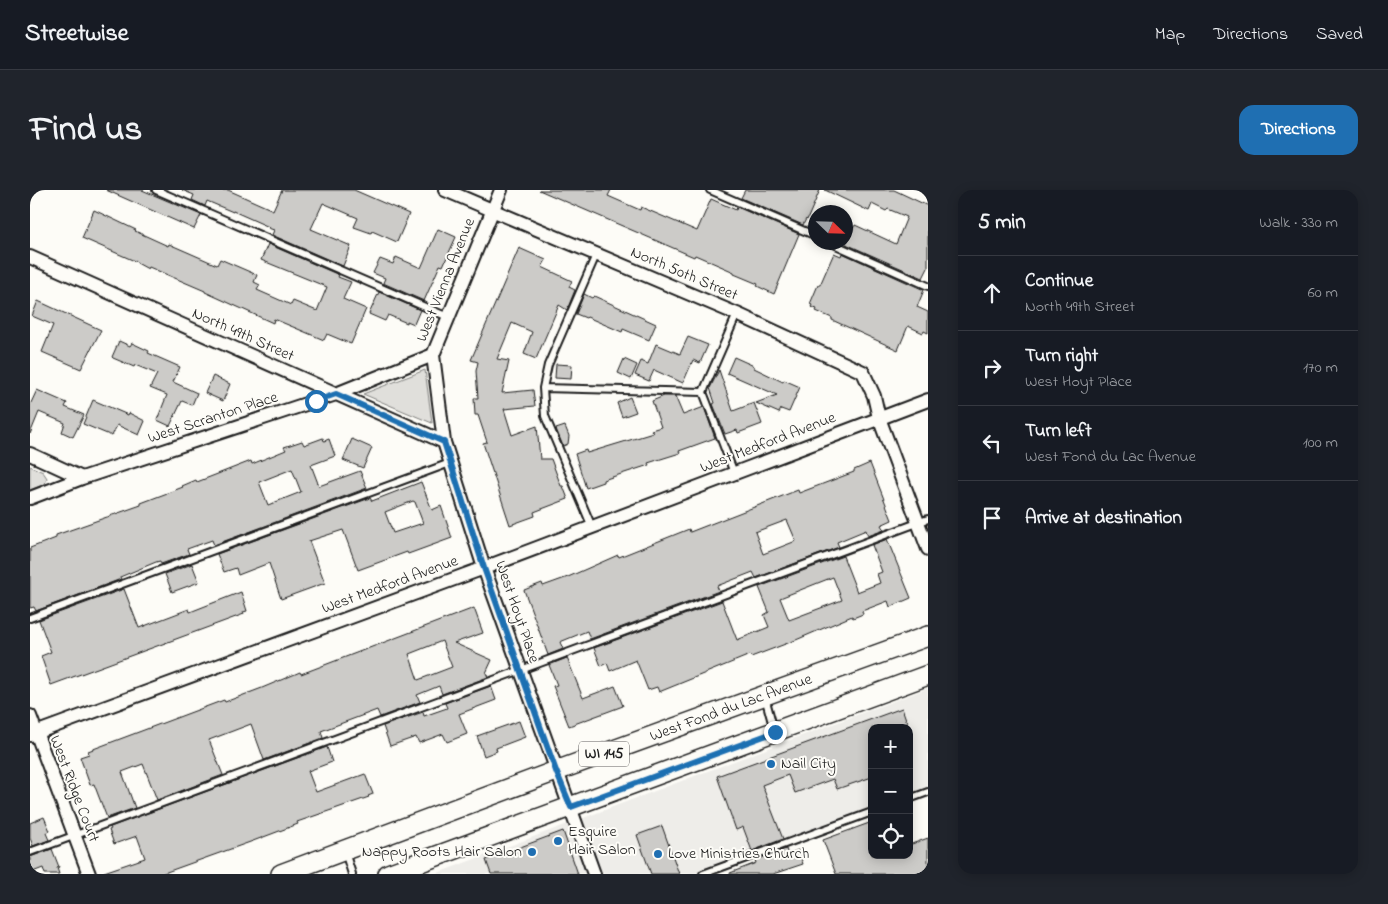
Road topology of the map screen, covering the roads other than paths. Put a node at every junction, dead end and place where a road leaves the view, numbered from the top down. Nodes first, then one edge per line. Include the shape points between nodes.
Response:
1 (156, 190) edge
2 (445, 190) edge
3 (501, 190) edge
4 (710, 190) edge
5 (492, 211) junction
6 (808, 233) edge
7 (847, 250) edge
8 (596, 255) junction
9 (30, 257) edge
10 (928, 286) edge
11 (736, 314) junction
12 (448, 318) junction
13 (433, 355) junction
14 (543, 388) junction
15 (703, 392) junction
16 (336, 394) junction
17 (928, 400) edge
18 (879, 418) junction
19 (444, 442) junction
20 (30, 454) edge
21 (450, 463) junction
22 (734, 473) junction
23 (82, 478) junction
24 (30, 498) edge
25 (923, 521) edge
26 (592, 527) junction
27 (928, 549) edge
28 (484, 568) junction
29 (30, 618) edge
30 (928, 636) edge
31 (520, 670) junction
32 (928, 675) edge
33 (764, 696) junction
34 (30, 716) edge
35 (775, 732) junction
36 (33, 734) edge
37 (556, 771) junction
38 (928, 792) edge
39 (913, 798) edge
40 (571, 807) junction
41 (868, 813) edge
42 (74, 836) junction
43 (345, 850) junction
44 (30, 852) edge
45 (89, 874) edge
46 (281, 874) edge
47 (352, 874) edge
48 (388, 874) edge
49 (594, 874) edge
50 (703, 874) edge

1 - 12 lane
2 - 5 street, North 50th Street
3 - 5 street, West Vienna Avenue
4 - 6 lane
5 - 8 street, North 50th Street
5 - 12 street, West Vienna Avenue
7 - 10 lane
8 - 11 street, North 50th Street
8 - 14 lane via 548,366
9 - 16 street, North 49th Street
11 - 15 lane
11 - 18 street, North 50th Street via 863,372 874,396
12 - 13 street, West Vienna Avenue
13 - 16 street, West Scranton Place
13 - 19 street, West Hoyt Place
14 - 15 lane
14 - 26 lane via 545,416
15 - 22 lane
16 - 19 street, North 49th Street
16 - 23 street, West Scranton Place
17 - 18 street, West Medford Avenue
18 - 22 street, West Medford Avenue
18 - 25 street, North 50th Street
19 - 21 street, West Hoyt Place
20 - 23 street
21 - 28 street, West Hoyt Place
21 - 29 lane
22 - 26 street, West Medford Avenue
23 - 24 street, West Scranton Place
25 - 27 street, North 50th Street
25 - 31 lane
26 - 28 street, West Medford Avenue
28 - 31 street, West Hoyt Place
28 - 36 street, West Medford Avenue
30 - 33 main road, West Fond du Lac Avenue / WI 145
31 - 37 street, West Hoyt Place
31 - 42 lane
32 - 35 main road, WI 145
33 - 35 lane
33 - 37 main road, West Fond du Lac Avenue / WI 145
34 - 36 street, West Ridge Court
35 - 40 main road, WI 145
36 - 42 street, West Ridge Court
37 - 40 street, West Hoyt Place
37 - 43 main road, West Fond du Lac Avenue / WI 145
38 - 39 lane
40 - 48 main road, WI 145
40 - 49 street, West Hoyt Place
41 - 50 lane
42 - 44 lane
42 - 45 street, West Ridge Court
43 - 46 main road, West Fond du Lac Avenue / WI 145
43 - 47 lane

